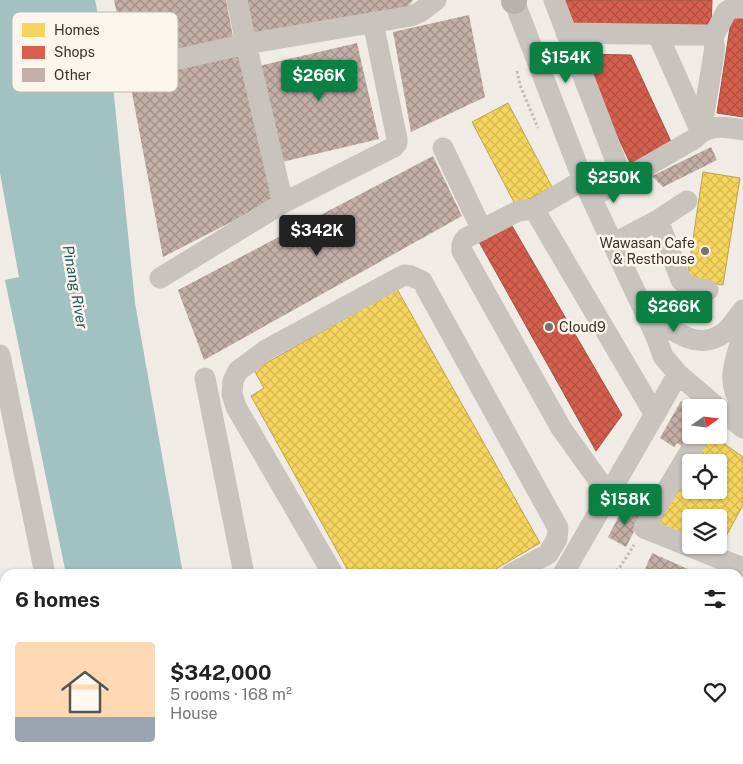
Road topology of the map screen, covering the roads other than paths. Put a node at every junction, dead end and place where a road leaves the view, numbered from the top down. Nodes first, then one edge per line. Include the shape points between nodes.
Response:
1 (237, 0) edge
2 (436, 0) edge
3 (514, 0) edge
4 (554, 0) edge
5 (743, 8) edge
6 (373, 22) junction
7 (566, 33) junction
8 (658, 35) junction
9 (712, 39) junction
10 (246, 44) junction
11 (178, 59) edge
12 (743, 130) edge
13 (701, 132) junction
14 (444, 148) dead end
15 (623, 180) junction
16 (587, 189) junction
17 (687, 201) dead end
18 (283, 203) junction
19 (534, 209) junction
20 (658, 220) junction
21 (482, 230) junction
22 (613, 244) junction
23 (160, 278) dead end
24 (708, 290) dead end
25 (643, 308) junction
26 (743, 310) edge
27 (743, 334) edge
28 (0, 355) edge
29 (678, 374) junction
30 (205, 378) dead end
31 (708, 399) edge
32 (743, 406) edge
33 (655, 415) junction
34 (728, 415) edge
35 (743, 428) edge
36 (695, 444) edge
37 (608, 495) junction
38 (741, 564) edge
39 (44, 569) edge
40 (243, 569) edge
41 (331, 569) edge
42 (520, 569) edge
43 (566, 569) edge

1 - 10 street
2 - 6 street via 411,16
3 - 16 street
4 - 7 street
5 - 9 street via 726,12
6 - 10 street
6 - 18 street via 397,143 394,148
7 - 8 street
7 - 15 street
8 - 9 street via 708,36
8 - 13 street
9 - 13 street via 715,45
10 - 11 street
10 - 18 street
12 - 13 street via 720,127
13 - 15 street
14 - 21 street
15 - 16 street
16 - 19 street
16 - 22 street
17 - 20 street
18 - 23 street
19 - 21 street via 518,211
19 - 33 street
20 - 22 street
20 - 24 street via 681,280 689,287
21 - 37 street via 462,241 462,251 562,428
22 - 25 street
25 - 26 street via 681,336 692,340 717,337
25 - 29 street via 663,356
27 - 32 street via 732,376 737,399
28 - 39 street
29 - 31 street
29 - 33 street
30 - 40 street
33 - 37 street
34 - 35 street
36 - 38 street via 644,528
37 - 43 street
41 - 42 street via 236,408 233,381 238,371 266,350 404,275 422,281 558,528 557,539 548,554

